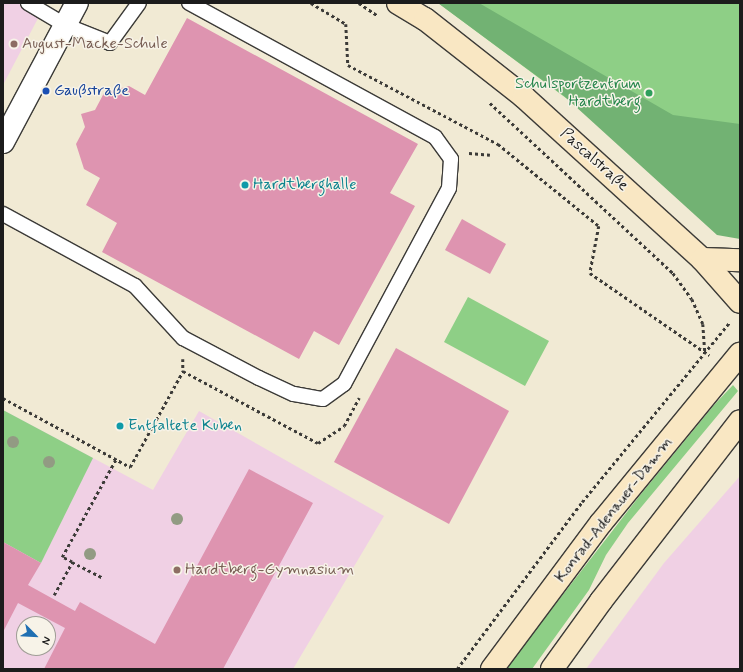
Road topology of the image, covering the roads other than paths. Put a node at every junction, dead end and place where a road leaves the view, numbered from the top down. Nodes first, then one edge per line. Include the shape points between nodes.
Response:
1 (28, 3) edge
2 (77, 3) edge
3 (139, 3) edge
4 (190, 3) edge
5 (398, 3) edge
6 (65, 25) junction
7 (3, 142) edge
8 (3, 214) edge
9 (702, 259) junction
10 (740, 260) edge
11 (740, 302) edge
12 (740, 354) edge
13 (740, 421) edge
14 (492, 669) edge
15 (552, 669) edge

1 - 6 lane
2 - 6 street
3 - 6 lane via 110,44
4 - 8 lane via 435,137 451,159 449,188 344,384 323,399 294,394 259,378 182,338 135,286
5 - 9 main road, Pascalstraße via 425,19 524,97
6 - 7 street
9 - 10 main road
9 - 11 main road, Pascalstraße
12 - 14 main road, Konrad-Adenauer-Damm via 601,523
13 - 15 main road via 601,601

